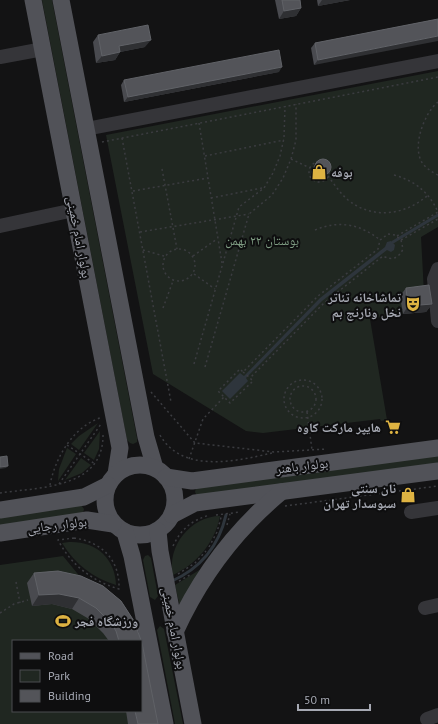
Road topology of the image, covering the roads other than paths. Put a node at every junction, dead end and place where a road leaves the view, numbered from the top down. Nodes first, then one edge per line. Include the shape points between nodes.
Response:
1 (33, 0) edge
2 (61, 0) edge
3 (43, 49) junction
4 (0, 57) edge
5 (438, 61) edge
6 (86, 129) junction
7 (74, 210) junction
8 (0, 226) edge
9 (438, 269) edge
10 (438, 321) edge
11 (152, 435) junction
12 (120, 444) junction
13 (438, 448) edge
14 (161, 472) junction
15 (438, 472) edge
16 (112, 480) junction
17 (281, 499) junction
18 (438, 508) edge
19 (0, 510) edge
20 (411, 512) dead end
21 (172, 515) junction
22 (119, 528) junction
23 (158, 531) junction
24 (0, 533) edge
25 (171, 610) junction
26 (144, 616) junction
27 (175, 632) junction
28 (165, 724) edge
29 (193, 724) edge

1 - 3 main road, بولوار امام خمینی
2 - 6 main road
3 - 4 street
3 - 7 main road, بولوار امام خمینی
5 - 6 street
6 - 11 main road
7 - 8 street
7 - 12 main road, بولوار امام خمینی
9 - 10 street via 434,279
11 - 12 main road via 134,444
11 - 14 main road
12 - 16 main road, بولوار امام خمینی
13 - 14 main road, بولوار باهنر via 192,481
14 - 16 main road via 135,465 128,467
14 - 21 main road via 175,495
15 - 17 main road, بولوار باهنر
16 - 19 main road, بولوار رجایی via 84,497
16 - 22 main road via 105,506 106,512
17 - 21 main road, بولوار باهنر via 195,503
17 - 27 main road via 261,509 213,563
18 - 20 street
21 - 23 main road
22 - 23 main road via 131,535 145,536
22 - 24 main road, بولوار رجایی via 87,520
22 - 26 main road via 132,556
23 - 25 main road, بولوار امام خمینی
25 - 26 main road
25 - 27 main road, بولوار امام خمینی
26 - 28 main road
27 - 29 main road, بولوار امام خمینی

